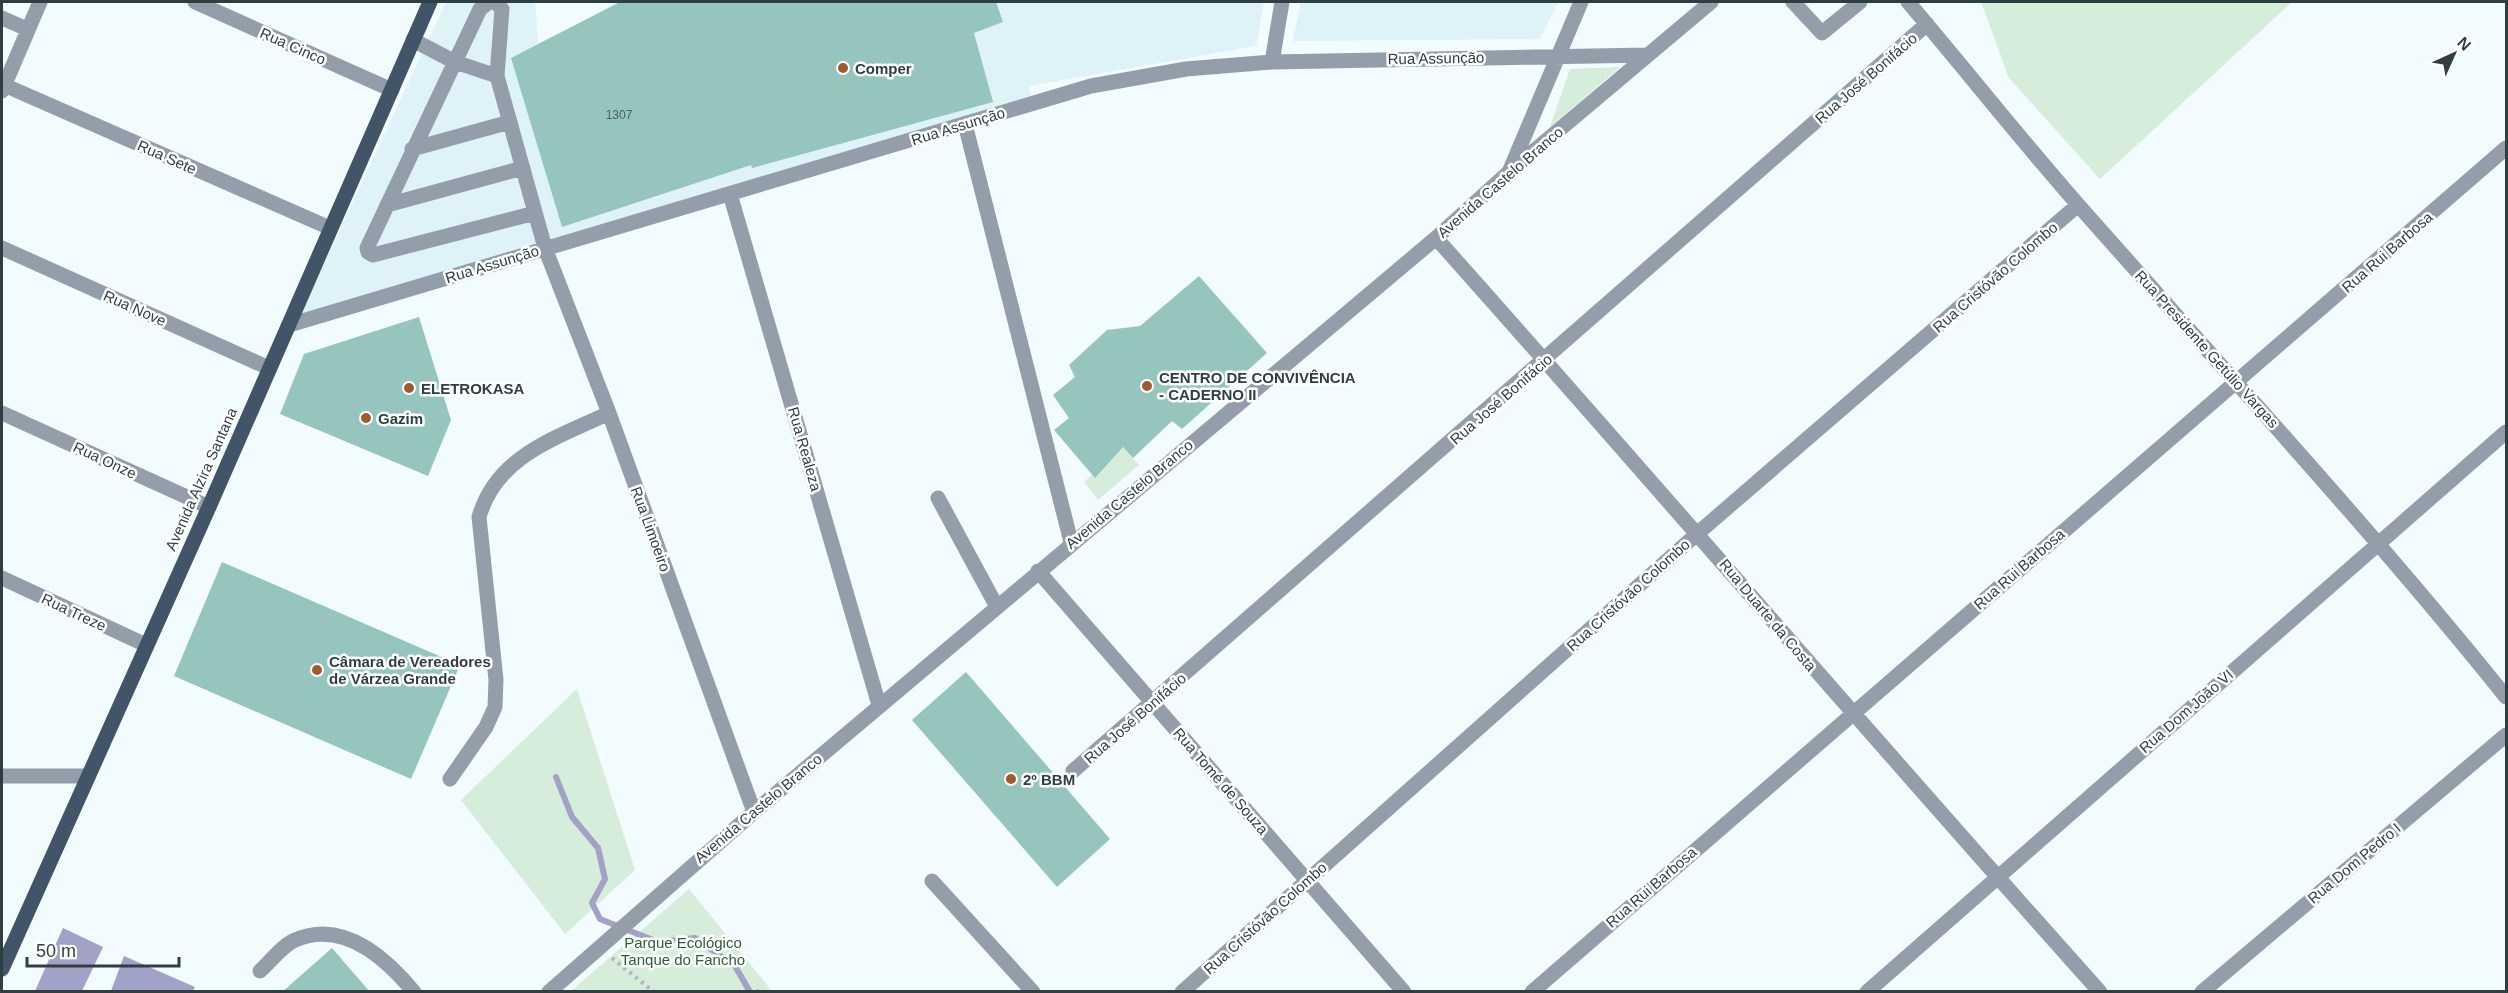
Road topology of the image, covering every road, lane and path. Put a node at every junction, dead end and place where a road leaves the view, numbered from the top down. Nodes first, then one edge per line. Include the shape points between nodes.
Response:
1 (40, 2) edge
2 (195, 2) edge
3 (430, 2) edge
4 (489, 2) edge
5 (495, 2) edge
6 (1282, 2) edge
7 (1581, 2) edge
8 (1712, 2) edge
9 (1793, 2) edge
10 (1860, 2) edge
11 (1908, 2) edge
12 (2, 18) edge
13 (1927, 24) junction
14 (27, 29) junction
15 (413, 40) junction
16 (1557, 55) junction
17 (1648, 55) junction
18 (1272, 62) junction
19 (455, 63) junction
20 (497, 76) junction
21 (3, 88) edge
22 (392, 90) junction
23 (510, 122) junction
24 (965, 124) junction
25 (2506, 148) edge
26 (412, 149) junction
27 (523, 168) junction
28 (1509, 172) junction
29 (730, 194) junction
30 (387, 205) junction
31 (2078, 205) junction
32 (536, 213) junction
33 (330, 228) junction
34 (1436, 238) junction
35 (2, 248) edge
36 (545, 248) junction
37 (288, 325) junction
38 (1546, 361) junction
39 (269, 368) junction
40 (2237, 382) junction
41 (609, 412) junction
42 (2, 413) edge
43 (2506, 432) edge
44 (938, 498) dead end
45 (209, 507) junction
46 (1698, 533) junction
47 (1071, 542) junction
48 (2378, 543) junction
49 (1038, 571) junction
50 (2, 578) edge
51 (997, 607) junction
52 (146, 645) junction
53 (2506, 697) edge
54 (1153, 702) junction
55 (879, 705) junction
56 (1851, 713) junction
57 (2506, 735) edge
58 (1073, 771) dead end
59 (2, 776) edge
60 (87, 776) junction
61 (450, 779) dead end
62 (754, 812) junction
63 (1997, 878) junction
64 (1307, 880) junction
65 (932, 881) dead end
66 (599, 948) junction
67 (2, 969) edge
68 (261, 971) dead end
69 (414, 992) edge
70 (549, 992) edge
71 (654, 992) edge
72 (1033, 992) edge
73 (1182, 992) edge
74 (1404, 992) edge
75 (1532, 992) edge
76 (1867, 992) edge
77 (2100, 992) edge
78 (2202, 992) edge

1 - 14 street
2 - 22 street, Rua Cinco
3 - 15 main road, Avenida Alzira Santana
4 - 19 street via 480,9
5 - 20 street via 502,9
6 - 18 street
7 - 16 street
8 - 17 street, Avenida Castelo Branco
9 - 10 street via 1822,33
11 - 13 street, Rua Presidente Getúlio Vargas
12 - 14 street
13 - 31 street, Rua Presidente Getúlio Vargas
13 - 38 street, Rua José Bonifácio
14 - 21 street
15 - 19 street
15 - 22 main road, Avenida Alzira Santana
16 - 17 street, Rua Assunção
16 - 18 street, Rua Assunção
16 - 28 street
17 - 28 street, Avenida Castelo Branco
18 - 24 street, Rua Assunção via 1186,69 1091,86
19 - 20 street
19 - 26 street
20 - 23 street, Rua Limoeiro
21 - 33 street, Rua Sete
22 - 33 main road, Avenida Alzira Santana
23 - 26 street
23 - 27 street, Rua Limoeiro
24 - 29 street, Rua Assunção
24 - 47 street
25 - 40 street, Rua Rui Barbosa
26 - 30 street
27 - 30 street
27 - 32 street, Rua Limoeiro
28 - 34 street, Avenida Castelo Branco
29 - 36 street, Rua Assunção
29 - 55 street, Rua Realeza
30 - 32 street via 367,248 373,255
31 - 40 street, Rua Presidente Getúlio Vargas
31 - 46 street, Rua Cristóvão Colombo
32 - 36 street, Rua Limoeiro
33 - 37 main road, Avenida Alzira Santana
34 - 38 street, Rua Duarte da Costa
34 - 47 street, Avenida Castelo Branco
35 - 39 street, Rua Nove
36 - 37 street, Rua Assunção
36 - 41 street, Rua Limoeiro
37 - 39 main road, Avenida Alzira Santana
38 - 46 street, Rua Duarte da Costa
38 - 54 street, Rua José Bonifácio
39 - 45 main road, Avenida Alzira Santana
40 - 48 street, Rua Presidente Getúlio Vargas
40 - 56 street, Rua Rui Barbosa
41 - 61 street via 519,457 485,496 479,517 496,680 495,707
41 - 62 street, Rua Limoeiro
42 - 45 street, Rua Onze
43 - 48 street, Rua Dom João VI
44 - 51 street
45 - 52 main road, Avenida Alzira Santana
46 - 56 street, Rua Duarte da Costa
46 - 64 street, Rua Cristóvão Colombo
47 - 49 street, Avenida Castelo Branco
48 - 53 street, Rua Presidente Getúlio Vargas
48 - 63 street, Rua Dom João VI
49 - 51 street, Avenida Castelo Branco
49 - 54 street, Rua Tomé de Souza
50 - 52 street, Rua Treze
51 - 55 street, Avenida Castelo Branco
52 - 60 main road, Avenida Alzira Santana
54 - 58 street, Rua José Bonifácio
54 - 64 street, Rua Tomé de Souza
55 - 62 street, Avenida Castelo Branco
56 - 63 street, Rua Duarte da Costa
56 - 75 street, Rua Rui Barbosa
57 - 78 street, Rua Dom Pedro I
59 - 60 street
60 - 67 main road, Avenida Alzira Santana
62 - 66 street, Avenida Castelo Branco
63 - 76 street, Rua Dom João VI
63 - 77 street, Rua Duarte da Costa
64 - 73 street, Rua Cristóvão Colombo
64 - 74 street, Rua Tomé de Souza
65 - 72 street
66 - 70 street, Avenida Castelo Branco
66 - 71 path
68 - 69 street via 294,940 318,935 345,937 366,947

